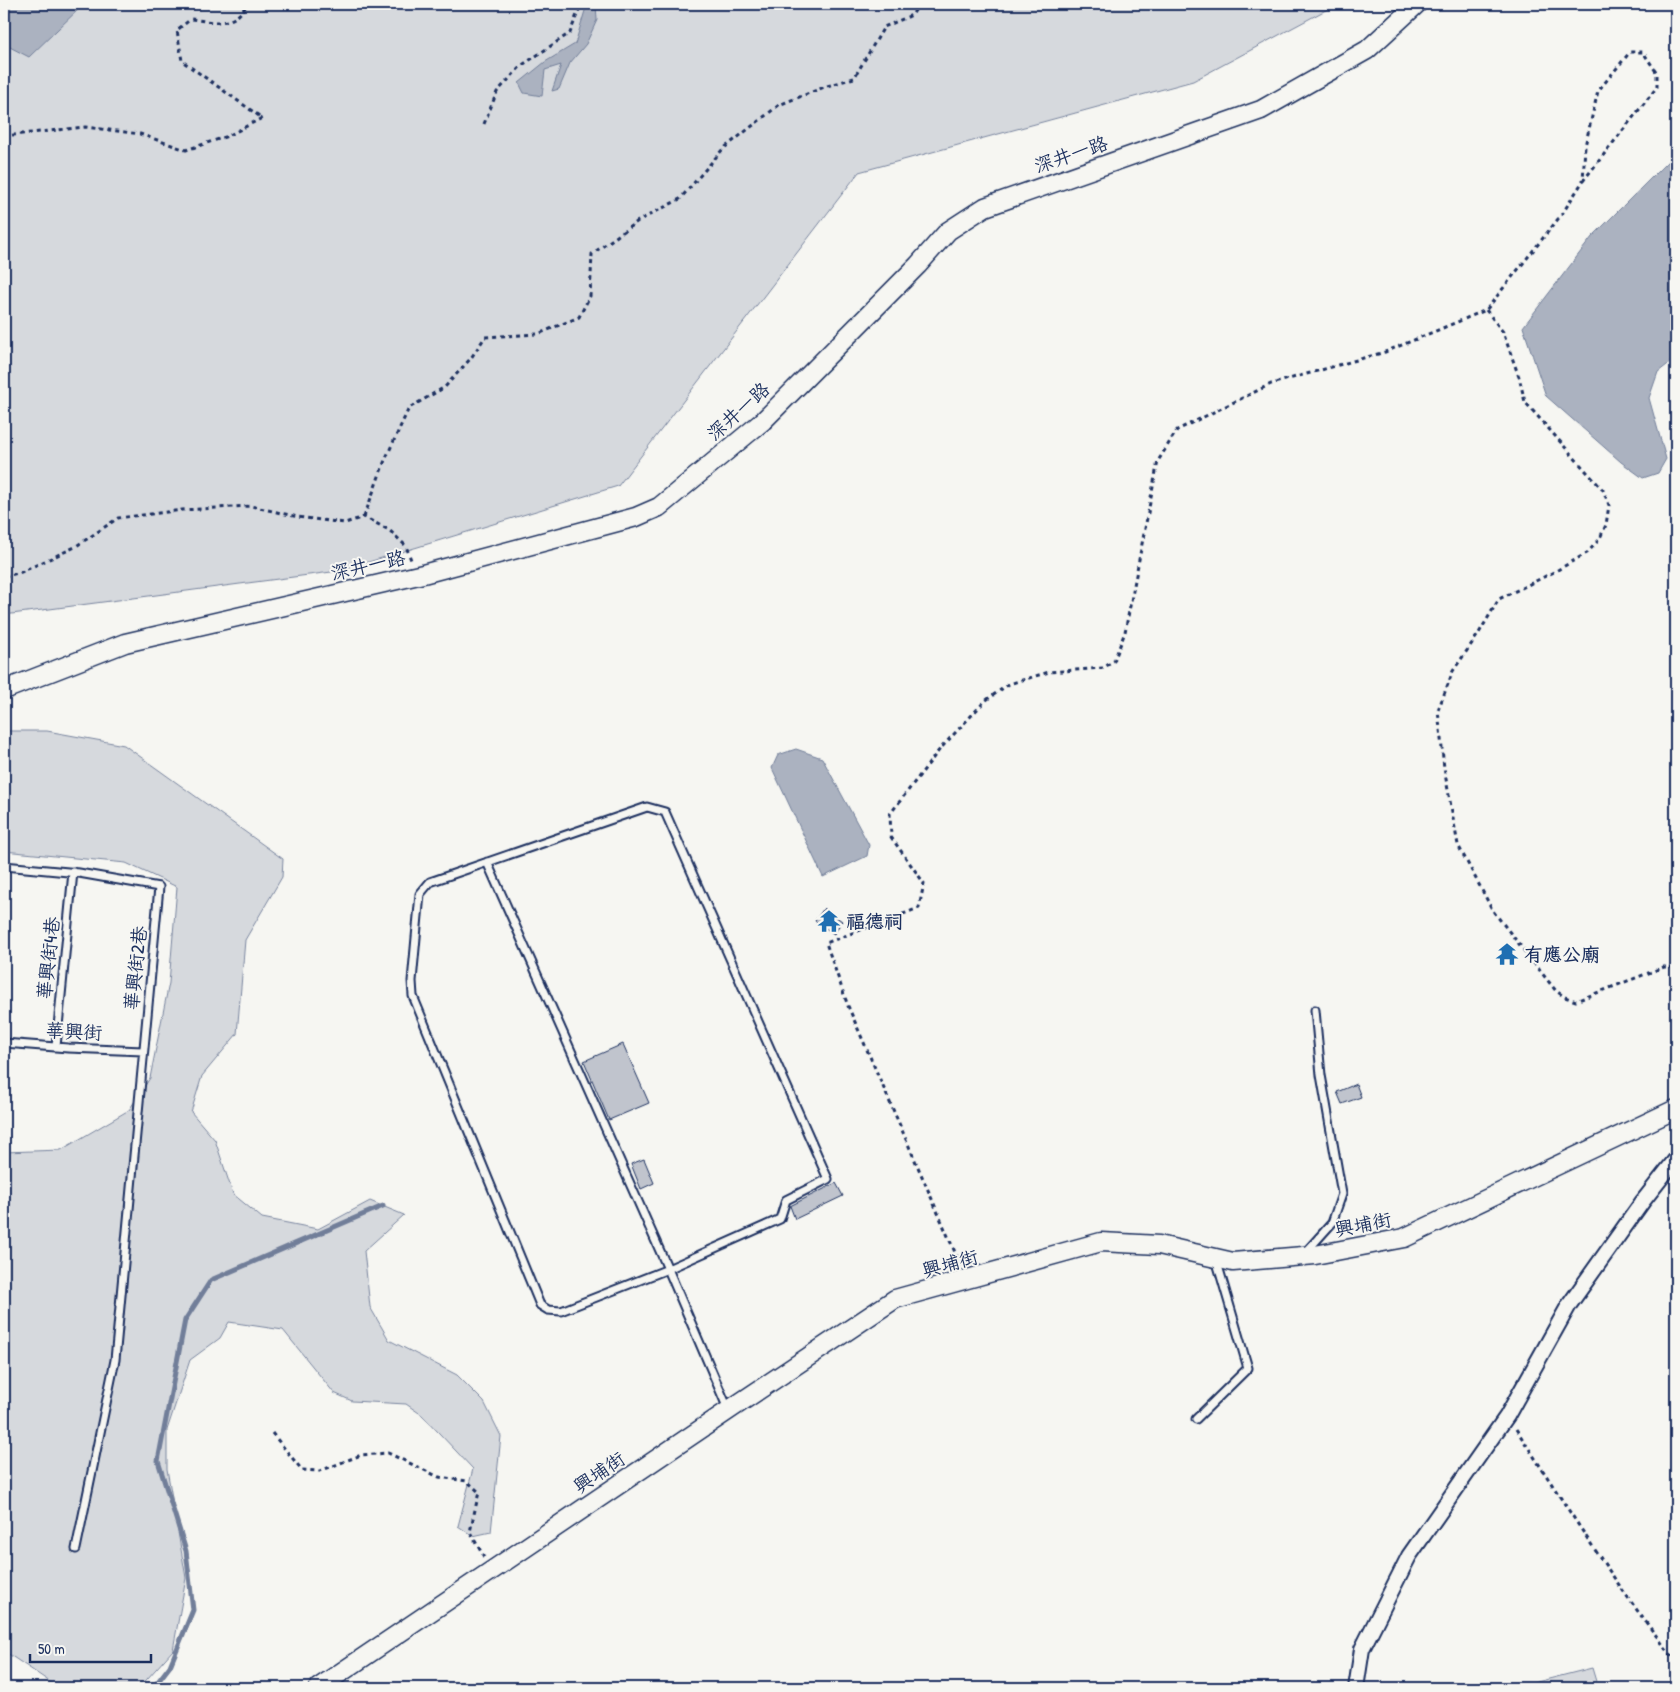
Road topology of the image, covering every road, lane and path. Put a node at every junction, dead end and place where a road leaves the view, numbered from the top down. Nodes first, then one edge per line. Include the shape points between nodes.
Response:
1 (247, 4) edge
2 (580, 4) edge
3 (919, 4) edge
4 (1417, 4) edge
5 (484, 124) dead end
6 (4, 136) edge
7 (1583, 180) junction
8 (1486, 310) junction
9 (364, 517) junction
10 (4, 576) edge
11 (417, 576) junction
12 (4, 690) edge
13 (487, 862) junction
14 (4, 866) edge
15 (72, 872) junction
16 (1676, 969) edge
17 (1314, 1010) dead end
18 (4, 1042) edge
19 (56, 1047) junction
20 (143, 1051) junction
21 (1676, 1109) edge
22 (1676, 1159) edge
23 (1303, 1256) junction
24 (1216, 1258) junction
25 (668, 1269) junction
26 (967, 1280) junction
27 (728, 1410) junction
28 (1507, 1416) junction
29 (1196, 1418) dead end
30 (272, 1433) dead end
31 (76, 1549) dead end
32 (492, 1571) junction
33 (1676, 1661) edge
34 (318, 1688) edge
35 (1356, 1688) edge

1 - 6 path via 242,13 224,23 191,19 178,30 178,38 182,61 262,118 228,136 186,150 140,134 85,126
2 - 5 path via 570,33 521,66 497,92
3 - 9 path via 912,15 884,28 854,78 779,105 723,149 680,199 638,221 592,254 590,296 579,317 538,334 485,338 445,387 409,408
4 - 11 street, 深井一路 via 1367,50 1261,110 985,207 948,231 763,421 658,507 636,517
7 - 7 path via 1657,87 1657,73 1643,52 1630,52 1598,91 1585,146
7 - 8 path via 1562,214
8 - 16 path via 1503,332 1525,402 1603,490 1609,505 1606,525 1599,540 1587,553 1500,599 1453,671 1438,710 1444,768 1458,845 1493,911 1548,982 1564,997 1576,1001 1664,968
8 - 26 path via 1384,352 1270,384 1177,430 1158,461 1124,632 1114,661 1103,668 1050,672 1009,684 985,701 940,749 890,814 891,837 924,883 918,908 826,943 848,1006
9 - 10 path via 344,523 251,506 118,518 75,546 19,573
9 - 11 path via 389,530 406,546
11 - 12 street, 深井一路 via 125,643
13 - 25 lane
13 - 25 lane via 430,882 420,894 413,996 540,1305 548,1310 562,1311
13 - 25 lane via 647,807 665,812 828,1178 786,1200 780,1220
14 - 15 lane
15 - 19 lane, 華興街4巷
15 - 20 lane, 華興街2巷 via 159,887
17 - 23 lane via 1321,1075 1342,1194 1332,1223
18 - 19 lane, 華興街
19 - 20 lane, 華興街
20 - 31 lane, 華興街2巷 via 115,1360
21 - 23 street, 興埔街 via 1404,1238
22 - 28 street via 1569,1305
23 - 24 street, 興埔街 via 1233,1262
24 - 26 street, 興埔街 via 1159,1245 1101,1242
24 - 29 lane via 1248,1368
25 - 27 lane
26 - 27 street, 興埔街 via 895,1299
27 - 32 street, 興埔街
28 - 33 path via 1605,1565
28 - 35 street via 1409,1556 1362,1649
30 - 32 path via 302,1470 320,1471 361,1455 388,1454 439,1476 466,1482 479,1492 470,1532
32 - 34 street, 興埔街

